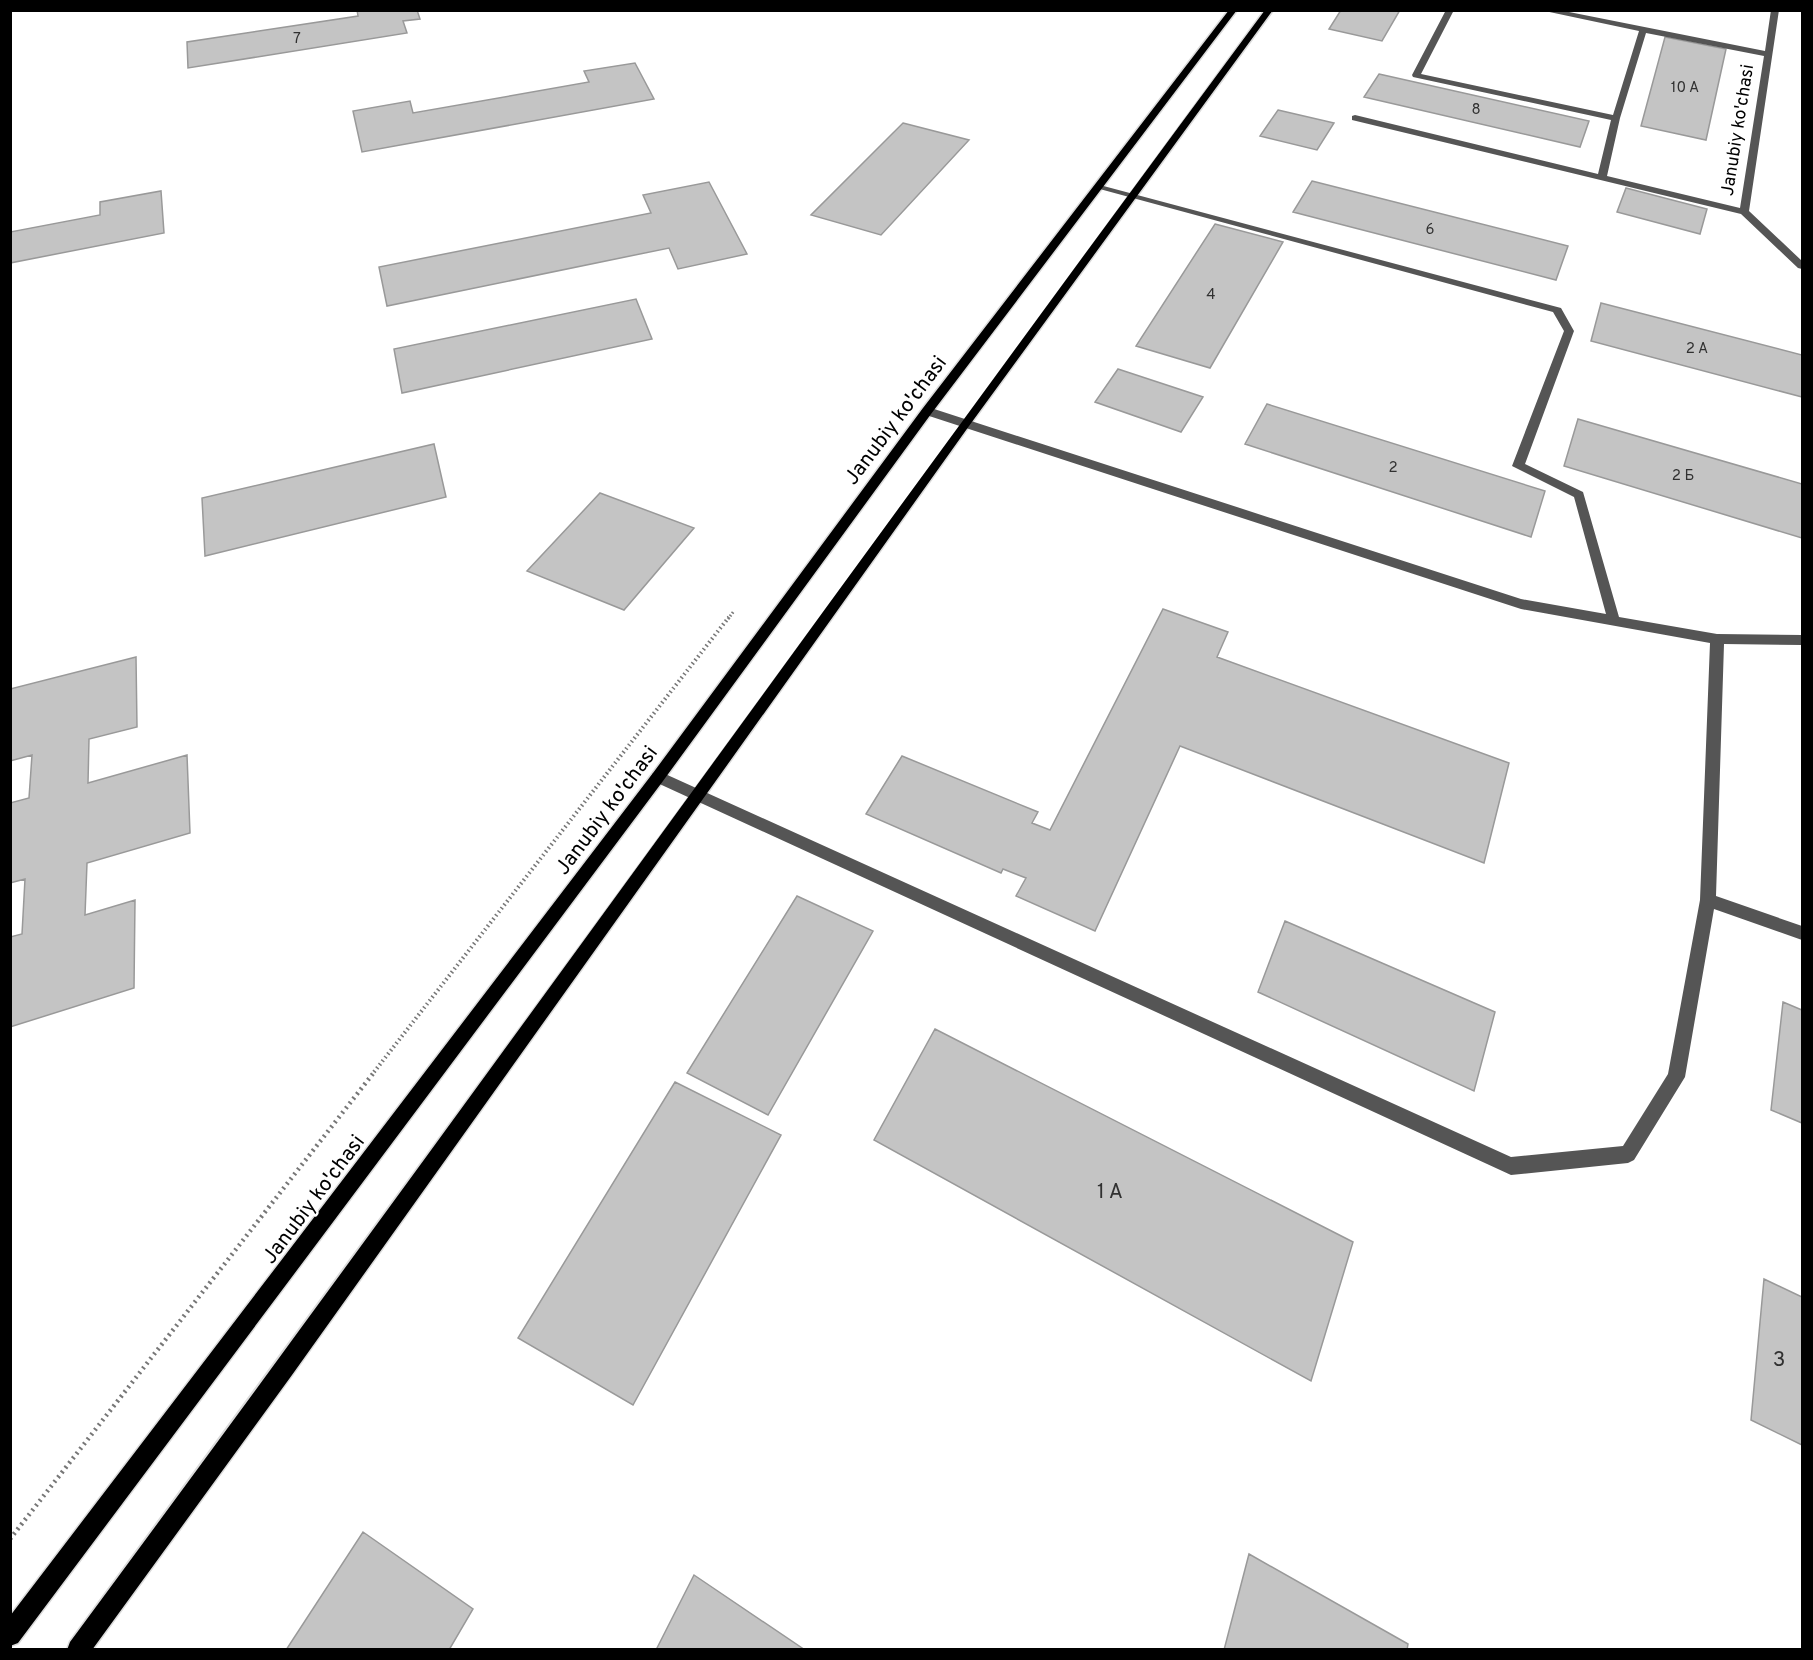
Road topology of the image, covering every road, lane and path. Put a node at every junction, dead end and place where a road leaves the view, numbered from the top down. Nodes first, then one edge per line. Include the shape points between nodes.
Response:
1 (1233, 10) edge
2 (1269, 10) edge
3 (1450, 10) edge
4 (1544, 10) edge
5 (1775, 10) edge
6 (1643, 30) junction
7 (1768, 54) junction
8 (1355, 118) dead end
9 (1616, 118) junction
10 (1602, 176) junction
11 (1099, 186) junction
12 (1134, 196) junction
13 (1744, 212) junction
14 (1803, 266) edge
15 (927, 411) junction
16 (965, 423) junction
17 (738, 606) dead end
18 (1614, 621) junction
19 (1717, 639) junction
20 (1803, 640) edge
21 (658, 777) junction
22 (697, 794) junction
23 (1708, 900) junction
24 (1803, 933) edge
25 (10, 1539) edge
26 (10, 1635) edge
27 (78, 1650) edge

1 - 11 main road, Janubiy ko'chasi
2 - 12 main road
3 - 9 street via 1416,75
4 - 6 street
5 - 7 street, Janubiy ko'chasi
6 - 7 street
6 - 9 street
7 - 13 street, Janubiy ko'chasi
8 - 10 street
9 - 10 street
10 - 13 street
11 - 12 street
11 - 15 main road, Janubiy ko'chasi
12 - 16 main road
12 - 18 street via 1557,310 1569,331 1518,466 1579,495
13 - 14 street, Janubiy ko'chasi
15 - 16 street
15 - 21 main road, Janubiy ko'chasi
16 - 18 street via 1521,604
16 - 22 main road
17 - 25 path
18 - 19 street
19 - 20 street
19 - 23 street
21 - 22 street
21 - 26 main road, Janubiy ko'chasi
22 - 23 street via 1511,1166 1628,1154 1676,1077
22 - 27 main road
23 - 24 street

